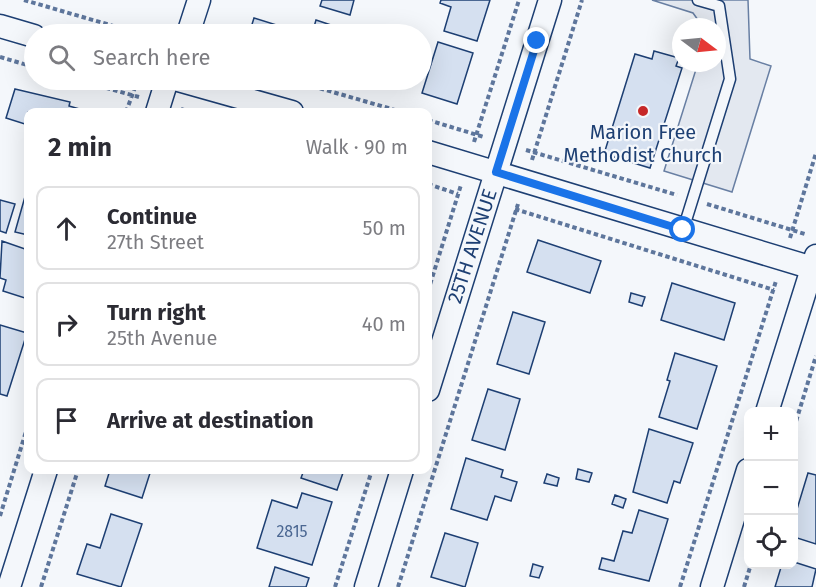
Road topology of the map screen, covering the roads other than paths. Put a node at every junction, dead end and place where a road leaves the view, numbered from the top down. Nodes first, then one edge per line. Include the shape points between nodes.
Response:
1 (199, 0) edge
2 (550, 0) edge
3 (698, 0) edge
4 (191, 24) edge
5 (0, 26) edge
6 (24, 33) edge
7 (161, 90) edge
8 (214, 90) edge
9 (151, 106) edge
10 (278, 108) edge
11 (432, 153) edge
12 (496, 172) junction
13 (683, 230) junction
14 (815, 264) edge
15 (432, 377) edge
16 (768, 407) edge
17 (45, 474) edge
18 (401, 474) edge
19 (744, 483) edge
20 (9, 587) edge
21 (366, 587) edge
22 (712, 587) edge

1 - 4 street
2 - 12 street, 25TH AVENUE
3 - 13 lane via 719,6 730,79
5 - 6 street
7 - 9 street
8 - 10 street
11 - 12 street
12 - 13 street
12 - 15 street, 25TH AVENUE
13 - 14 street
14 - 16 street
17 - 20 street
18 - 21 street
19 - 22 street

